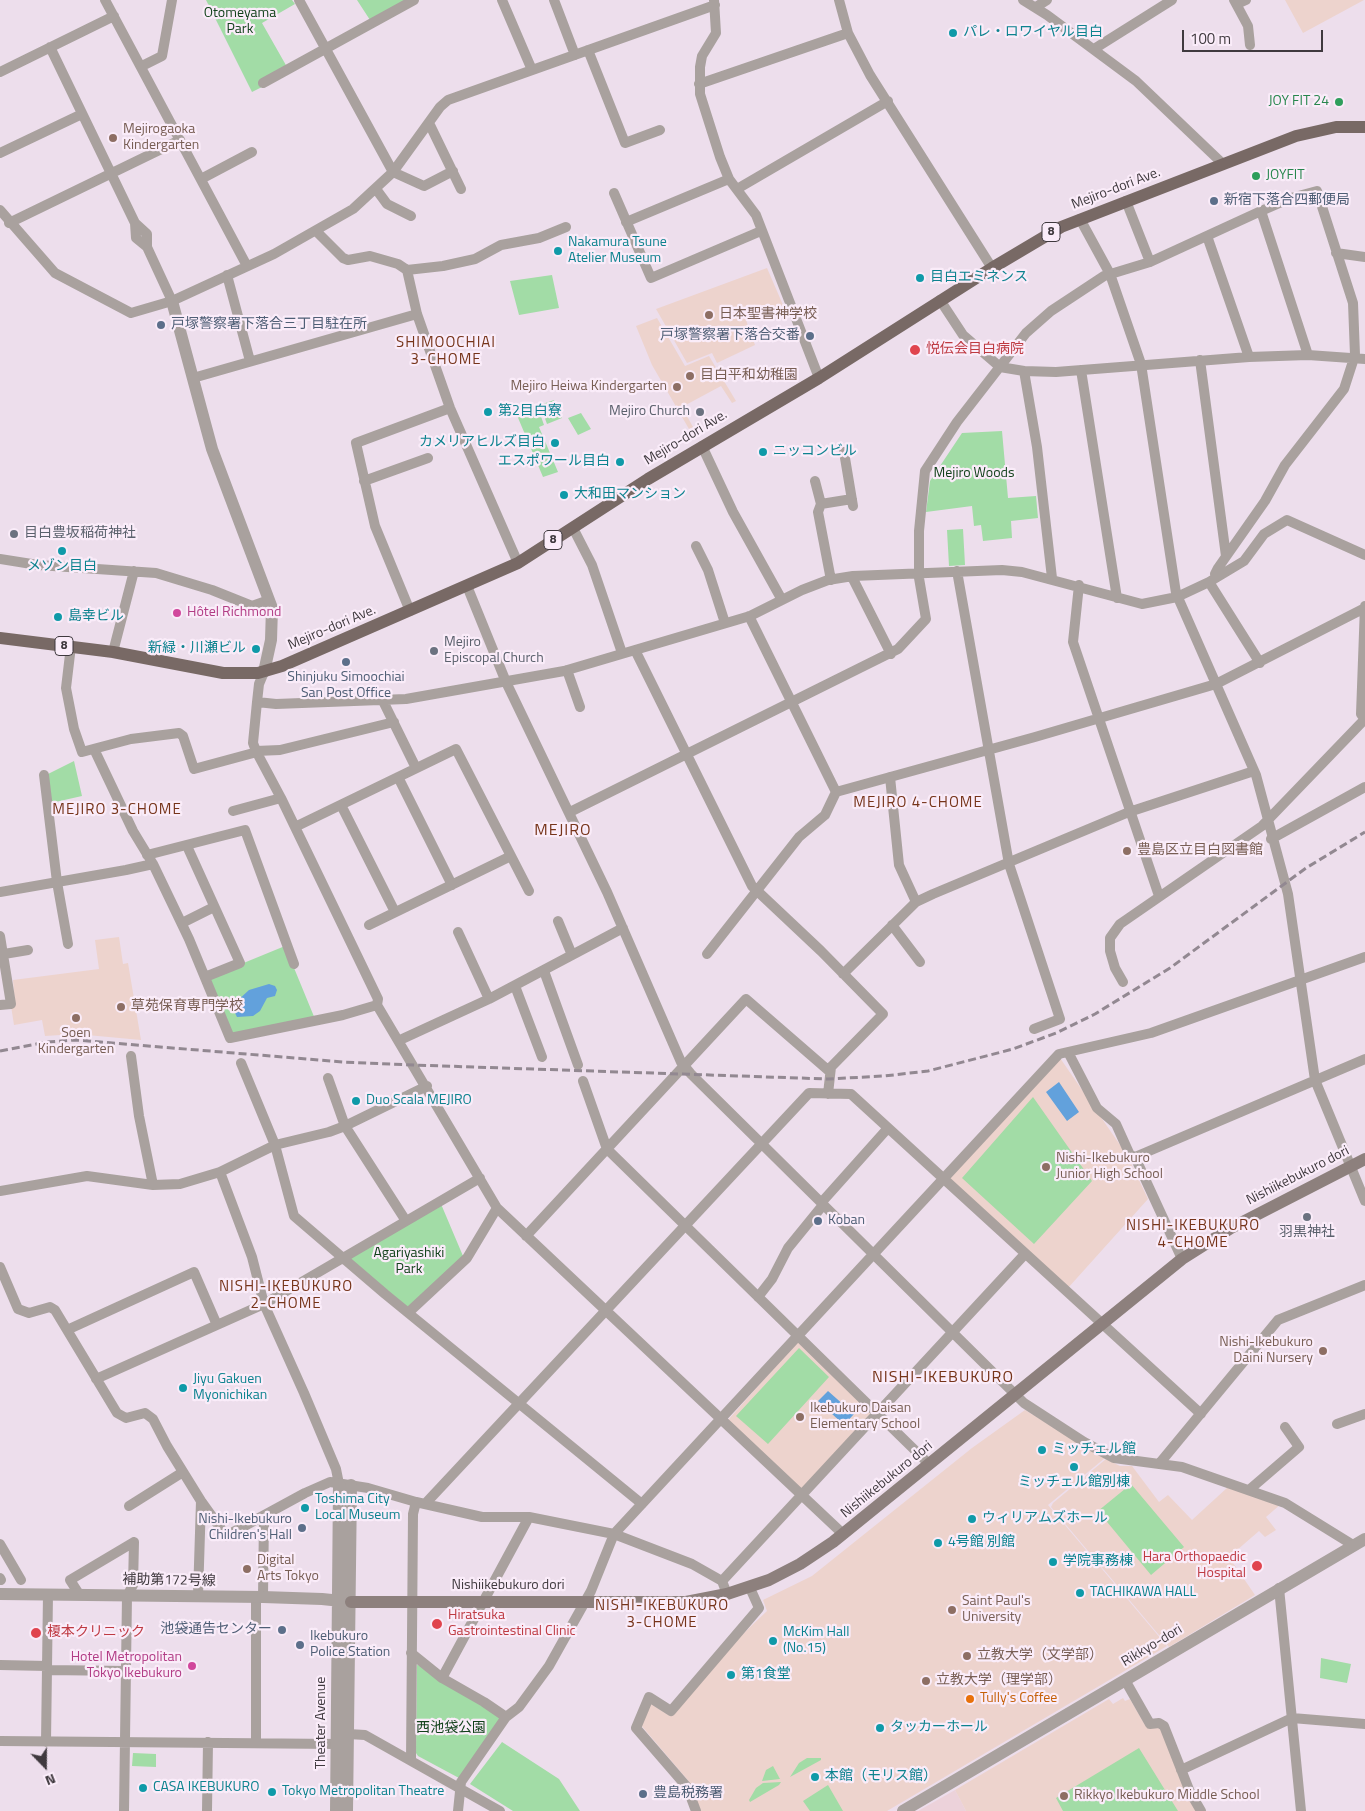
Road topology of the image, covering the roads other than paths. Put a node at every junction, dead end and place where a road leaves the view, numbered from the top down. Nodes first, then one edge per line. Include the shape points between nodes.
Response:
1 (105, 0) edge
2 (172, 0) edge
3 (299, 0) edge
4 (414, 0) edge
5 (502, 0) edge
6 (554, 0) edge
7 (839, 0) edge
8 (1023, 0) edge
9 (1047, 0) edge
10 (1172, 0) edge
11 (1239, 1) edge
12 (714, 2) edge
13 (1036, 7) junction
14 (114, 16) junction
15 (848, 32) junction
16 (1250, 45) dead end
17 (50, 47) junction
18 (326, 47) junction
19 (1094, 49) junction
20 (588, 50) junction
21 (575, 55) junction
22 (142, 66) junction
23 (532, 70) junction
24 (0, 71) edge
25 (263, 83) dead end
26 (699, 84) junction
27 (888, 101) junction
28 (82, 114) junction
29 (429, 123) junction
30 (1365, 127) edge
31 (660, 130) dead end
32 (180, 140) junction
33 (252, 152) dead end
34 (0, 153) edge
35 (1223, 164) junction
36 (393, 172) junction
37 (453, 172) junction
38 (112, 174) junction
39 (201, 179) junction
40 (730, 179) junction
41 (376, 189) junction
42 (461, 189) dead end
43 (737, 189) junction
44 (614, 194) dead end
45 (1126, 201) junction
46 (0, 210) edge
47 (1260, 211) junction
48 (411, 216) dead end
49 (1080, 219) junction
50 (626, 222) junction
51 (10, 223) junction
52 (566, 227) dead end
53 (316, 231) junction
54 (761, 231) junction
55 (1207, 236) junction
56 (1336, 253) junction
57 (1365, 257) edge
58 (1150, 262) junction
59 (247, 266) junction
60 (992, 268) junction
61 (407, 270) junction
62 (1110, 274) junction
63 (227, 275) junction
64 (940, 300) junction
65 (172, 301) junction
66 (417, 314) junction
67 (1308, 355) junction
68 (1249, 356) junction
69 (1360, 358) edge
70 (1200, 360) junction
71 (250, 361) junction
72 (1140, 364) junction
73 (1000, 368) junction
74 (1081, 370) junction
75 (1024, 371) junction
76 (193, 378) junction
77 (819, 378) junction
78 (450, 408) junction
79 (702, 446) junction
80 (844, 452) dead end
81 (428, 458) dead end
82 (364, 481) junction
83 (815, 481) dead end
84 (821, 504) junction
85 (573, 528) junction
86 (696, 546) dead end
87 (1365, 555) edge
88 (1226, 556) junction
89 (0, 559) edge
90 (518, 563) junction
91 (134, 571) junction
92 (957, 571) junction
93 (919, 573) junction
94 (852, 577) junction
95 (1052, 578) junction
96 (831, 580) junction
97 (1213, 580) junction
98 (1079, 585) junction
99 (467, 586) junction
100 (1177, 597) junction
101 (1117, 598) junction
102 (270, 600) junction
103 (782, 600) junction
104 (1365, 607) edge
105 (410, 611) junction
106 (749, 616) junction
107 (724, 623) junction
108 (0, 638) edge
109 (71, 646) junction
110 (635, 650) junction
111 (113, 652) junction
112 (622, 653) junction
113 (891, 654) junction
114 (1260, 663) junction
115 (567, 670) junction
116 (264, 672) junction
117 (506, 682) junction
118 (1216, 684) junction
119 (383, 701) junction
120 (257, 702) junction
121 (791, 703) junction
122 (580, 706) dead end
123 (1099, 718) junction
124 (1365, 719) edge
125 (394, 722) junction
126 (94, 749) junction
127 (988, 749) junction
128 (256, 752) junction
129 (688, 754) junction
130 (416, 768) junction
131 (1254, 771) junction
132 (44, 774) dead end
133 (398, 777) junction
134 (890, 777) junction
135 (1365, 787) edge
136 (836, 792) junction
137 (281, 798) junction
138 (341, 805) junction
139 (234, 811) dead end
140 (570, 812) junction
141 (1129, 812) junction
142 (1267, 820) junction
143 (295, 827) junction
144 (1272, 839) junction
145 (187, 846) junction
146 (511, 856) junction
147 (150, 859) junction
148 (1009, 864) junction
149 (57, 882) junction
150 (452, 885) junction
151 (529, 891) dead end
152 (756, 891) junction
153 (0, 892) edge
154 (1159, 896) junction
155 (916, 902) junction
156 (214, 907) junction
157 (395, 912) junction
158 (558, 921) dead end
159 (182, 923) junction
160 (369, 925) dead end
161 (892, 925) junction
162 (623, 928) junction
163 (458, 932) dead end
164 (0, 936) edge
165 (68, 944) dead end
166 (28, 950) dead end
167 (4, 954) junction
168 (707, 954) dead end
169 (572, 955) junction
170 (1365, 957) edge
171 (920, 962) dead end
172 (294, 964) dead end
173 (544, 971) junction
174 (843, 974) junction
175 (205, 977) junction
176 (1301, 980) junction
177 (1123, 982) dead end
178 (514, 986) junction
179 (489, 999) junction
180 (0, 1005) edge
181 (377, 1005) junction
182 (1034, 1029) dead end
183 (400, 1040) junction
184 (1068, 1052) junction
185 (131, 1056) dead end
186 (542, 1057) dead end
187 (1365, 1059) edge
188 (241, 1063) dead end
189 (578, 1065) dead end
190 (683, 1066) junction
191 (829, 1071) junction
192 (328, 1078) dead end
193 (1316, 1080) junction
194 (583, 1081) dead end
195 (427, 1086) junction
196 (828, 1094) junction
197 (345, 1126) junction
198 (888, 1128) junction
199 (761, 1144) junction
200 (275, 1145) junction
201 (607, 1149) junction
202 (1134, 1157) junction
203 (1365, 1158) edge
204 (1350, 1166) junction
205 (220, 1172) junction
206 (480, 1178) junction
207 (944, 1179) junction
208 (153, 1185) junction
209 (0, 1191) edge
210 (1365, 1201) edge
211 (822, 1204) junction
212 (497, 1208) junction
213 (406, 1222) junction
214 (685, 1225) junction
215 (526, 1236) junction
216 (1025, 1254) junction
217 (874, 1255) junction
218 (342, 1258) junction
219 (1182, 1259) junction
220 (0, 1267) edge
221 (1365, 1285) edge
222 (4, 1291) edge
223 (758, 1297) junction
224 (264, 1304) junction
225 (606, 1310) junction
226 (409, 1312) junction
227 (1103, 1325) junction
228 (217, 1326) junction
229 (67, 1330) junction
230 (952, 1331) junction
231 (799, 1336) junction
232 (96, 1379) junction
233 (1015, 1395) junction
234 (519, 1404) junction
235 (878, 1412) junction
236 (1201, 1414) junction
237 (1365, 1414) edge
238 (721, 1419) junction
239 (1337, 1424) dead end
240 (1285, 1428) dead end
241 (929, 1464) junction
242 (1159, 1464) junction
243 (183, 1472) junction
244 (345, 1485) junction
245 (1249, 1490) junction
246 (801, 1495) junction
247 (200, 1501) junction
248 (420, 1503) junction
249 (642, 1504) junction
250 (129, 1506) dead end
251 (264, 1516) junction
252 (529, 1517) junction
253 (614, 1534) junction
254 (844, 1534) junction
255 (1359, 1542) edge
256 (0, 1544) edge
257 (21, 1580) dead end
258 (722, 1581) junction
259 (750, 1588) junction
260 (1279, 1588) junction
261 (0, 1594) edge
262 (48, 1594) junction
263 (79, 1594) junction
264 (728, 1594) junction
265 (127, 1596) junction
266 (198, 1596) junction
267 (259, 1597) junction
268 (344, 1601) junction
269 (412, 1601) junction
270 (484, 1601) junction
271 (585, 1602) junction
272 (411, 1653) junction
273 (0, 1665) edge
274 (47, 1668) junction
275 (126, 1671) junction
276 (442, 1678) junction
277 (1125, 1680) junction
278 (506, 1717) junction
279 (1292, 1718) junction
280 (1365, 1724) edge
281 (348, 1734) junction
282 (0, 1741) edge
283 (46, 1742) junction
284 (208, 1742) junction
285 (124, 1743) junction
286 (256, 1743) junction
287 (337, 1744) junction
288 (411, 1760) junction
289 (1181, 1770) junction
290 (461, 1788) junction
291 (124, 1811) edge
292 (207, 1811) edge
293 (336, 1811) edge
294 (348, 1811) edge
295 (458, 1811) edge
296 (500, 1811) edge
297 (696, 1811) edge
298 (903, 1811) edge
299 (1201, 1811) edge
300 (1301, 1811) edge

1 - 14 street
2 - 22 street via 162,56
3 - 18 street
4 - 18 street
5 - 23 street
6 - 21 street
7 - 15 street
8 - 13 street
9 - 13 street
10 - 19 street
11 - 16 street via 1248,26
12 - 20 street
12 - 26 street via 716,33 702,56
13 - 19 street
14 - 17 street
14 - 22 street
15 - 26 street
15 - 27 street via 870,75
17 - 24 street
17 - 28 street
18 - 25 street
18 - 36 street
19 - 35 street via 1136,81
20 - 21 street
20 - 31 street via 625,143
21 - 23 street
22 - 32 street
23 - 29 street via 448,100
26 - 40 street via 714,143
27 - 43 street
27 - 60 street
28 - 34 street
28 - 38 street
29 - 36 street
29 - 37 street
30 - 35 main road, Mejiro-dori Ave. / 8 via 1308,132
32 - 38 street
32 - 39 street
33 - 39 street
35 - 45 main road, Mejiro-dori Ave. / 8
36 - 37 street via 424,186
36 - 41 street
37 - 42 street
38 - 51 street
38 - 65 street via 135,223 136,238 147,247
39 - 59 street
40 - 43 street
40 - 50 street
41 - 48 street via 387,204
41 - 53 street via 353,209
43 - 54 street via 756,215
44 - 50 street
45 - 49 main road, Mejiro-dori Ave. / 8
45 - 58 street
46 - 51 street
47 - 55 street
47 - 56 street via 1317,190
47 - 67 street
49 - 60 main road, Mejiro-dori Ave. / 8 via 1046,235
49 - 62 street
50 - 54 street via 651,278
51 - 65 street via 55,273 131,313
52 - 61 street via 539,238 501,245 475,259
53 - 59 street
53 - 61 street via 343,258 370,256
54 - 77 street
55 - 58 street
55 - 68 street
56 - 57 street
56 - 69 street via 1354,309
58 - 62 street
59 - 63 street
60 - 64 main road, Mejiro-dori Ave. / 8
61 - 66 street
62 - 72 street
62 - 73 street via 1051,311 1026,333
63 - 65 street
63 - 71 street
64 - 73 street via 963,335
64 - 77 main road, Mejiro-dori Ave. / 8
65 - 76 street
66 - 71 street
66 - 78 street
67 - 68 street
67 - 69 street
68 - 70 street
69 - 88 street via 1344,388 1296,448 1265,501
70 - 72 street
70 - 88 street
71 - 76 street
72 - 74 street
72 - 100 street
73 - 75 street
73 - 93 street via 957,422 925,471
74 - 75 street
74 - 101 street
75 - 95 street via 1037,447
76 - 102 street via 218,466
77 - 79 main road, Mejiro-dori Ave. / 8
78 - 82 street via 358,441 355,446
78 - 90 street
79 - 85 main road, Mejiro-dori Ave. / 8
79 - 103 street via 733,512
80 - 84 street via 853,503
81 - 82 street
82 - 105 street via 375,526
83 - 84 street
84 - 96 street via 818,512
85 - 90 main road, Mejiro-dori Ave. / 8
85 - 112 street via 592,565
86 - 107 street via 708,570
87 - 97 street via 1287,520 1264,534 1244,561
88 - 97 street
89 - 91 street via 38,565
90 - 99 main road, Mejiro-dori Ave. / 8
91 - 102 street via 156,573 252,606
91 - 111 street
92 - 93 street
92 - 95 street via 1002,570
92 - 127 street
93 - 94 street
93 - 113 street via 926,619
94 - 96 street
94 - 113 street
95 - 98 street
96 - 103 street
97 - 100 street
97 - 114 street
98 - 101 street
98 - 123 street via 1073,642
99 - 105 main road, Mejiro-dori Ave. / 8
99 - 117 street
100 - 101 street via 1142,604
100 - 118 street
102 - 116 street via 271,640
103 - 106 street
104 - 114 street
104 - 124 street via 1360,714
105 - 116 main road, Mejiro-dori Ave. / 8
106 - 107 street
106 - 121 street
107 - 110 street
108 - 109 main road, Mejiro-dori Ave. / 8
109 - 111 main road, Mejiro-dori Ave. / 8
109 - 126 street via 66,688 74,729 82,752
110 - 112 street
110 - 129 street
111 - 116 main road, Mejiro-dori Ave. / 8 via 223,673
112 - 115 street
113 - 121 street
114 - 118 street
115 - 117 street
115 - 122 street
116 - 120 street
117 - 119 street
117 - 140 street
118 - 123 street
118 - 131 street
119 - 120 street
119 - 125 street
120 - 128 street via 253,744
121 - 129 street
121 - 136 street
123 - 127 street
123 - 141 street
124 - 142 street
125 - 128 street via 280,750
125 - 130 street
126 - 128 street via 131,739 179,733 184,736 194,769
126 - 147 street
127 - 134 street
127 - 148 street
128 - 137 street
129 - 140 street
129 - 152 street
130 - 133 street
130 - 146 street via 456,749
131 - 141 street
131 - 142 street
132 - 149 street
133 - 138 street
133 - 150 street
134 - 136 street
134 - 155 street via 899,865
135 - 144 street
136 - 152 street via 825,816 799,836
137 - 139 street
137 - 143 street
138 - 143 street
138 - 157 street
140 - 162 street
141 - 148 street
141 - 154 street
142 - 144 street
142 - 154 street
143 - 181 street via 378,999
144 - 176 street via 1288,894
145 - 147 street
145 - 156 street
145 - 172 street via 245,830
146 - 150 street
146 - 151 street
147 - 149 street
147 - 159 street
148 - 155 street
148 - 182 street via 1060,1019
149 - 153 street
149 - 165 street
150 - 157 street
152 - 168 street
152 - 174 street
154 - 177 street via 1120,924 1110,938 1110,952
155 - 161 street
156 - 159 street
156 - 175 street via 240,963
157 - 160 street
158 - 169 street
159 - 175 street
161 - 171 street
161 - 174 street
162 - 169 street
162 - 190 street
163 - 179 street
164 - 167 street
166 - 167 street
167 - 180 street via 11,1004
169 - 173 street
170 - 176 street
173 - 178 street
173 - 189 street
174 - 191 street via 883,1014
175 - 181 street via 230,1038
176 - 184 street via 1151,1033
176 - 193 street
178 - 179 street
178 - 186 street
179 - 183 street
181 - 183 street
183 - 195 street
184 - 202 street via 1097,1108 1116,1124 1130,1155
184 - 207 street via 1059,1054
185 - 208 street
187 - 193 street
188 - 200 street
190 - 191 street via 747,999
190 - 199 street
190 - 201 street
191 - 196 street
192 - 197 street
193 - 202 street
193 - 204 street
194 - 201 street
195 - 197 street
195 - 206 street
196 - 198 street via 851,1094
196 - 199 street via 809,1093
197 - 200 street
197 - 213 street
198 - 207 street
198 - 211 street
199 - 211 street
199 - 214 street
200 - 205 street
200 - 218 street via 294,1216
201 - 214 street
201 - 215 street
202 - 219 street
203 - 204 main road, Nishiikebukuro dori
204 - 210 street
204 - 219 main road, Nishiikebukuro dori via 1231,1228
205 - 208 street via 180,1184
205 - 224 street via 252,1257
206 - 212 street
206 - 213 street
207 - 216 street
207 - 217 street
208 - 209 street via 87,1176
211 - 217 street
211 - 223 street via 788,1248 772,1280
212 - 215 street
212 - 226 street via 467,1258
213 - 218 street
214 - 223 street
214 - 225 street
215 - 225 street
216 - 227 street
216 - 230 street
217 - 230 street
217 - 231 street
218 - 224 street
218 - 226 street
219 - 227 main road, Nishiikebukuro dori
220 - 222 street
221 - 236 street via 1278,1320
222 - 229 street via 18,1309 29,1313 50,1307 55,1310
223 - 231 street
224 - 228 street
224 - 244 street
225 - 234 street
225 - 238 street
226 - 234 street
227 - 233 main road, Nishiikebukuro dori
227 - 236 street
228 - 229 street via 194,1272
228 - 232 street
229 - 232 street
230 - 233 street
230 - 235 street
231 - 235 street
231 - 238 street
232 - 243 street via 122,1417 145,1412 154,1419
233 - 241 main road, Nishiikebukuro dori
233 - 242 street via 1059,1426 1114,1458
234 - 248 street
234 - 249 street
235 - 241 street
235 - 246 street
236 - 242 street
237 - 239 street
238 - 246 street
238 - 249 street
240 - 245 street via 1299,1447
241 - 254 main road, Nishiikebukuro dori
242 - 245 street via 1182,1467
243 - 247 street
243 - 250 street
244 - 248 street
244 - 251 street via 326,1483
244 - 268 street, Theater Avenue
245 - 255 street via 1285,1503
246 - 254 street
246 - 258 street
247 - 251 street via 226,1536
247 - 266 street
248 - 252 street via 482,1517
248 - 269 street via 413,1514
249 - 253 street
251 - 267 street
252 - 253 street
252 - 270 street
253 - 258 street via 692,1564
253 - 271 street
254 - 259 main road, Nishiikebukuro dori via 800,1564
255 - 260 street, Rikkyo-dori
256 - 257 street
258 - 264 street
259 - 264 main road, Nishiikebukuro dori
259 - 297 street via 759,1608 671,1712 649,1697 636,1728 687,1787
260 - 277 street, Rikkyo-dori
260 - 279 street
261 - 262 street, 補助第172号線
262 - 263 street, 補助第172号線
262 - 274 street
263 - 265 street, 補助第172号線
263 - 265 street via 70,1580 134,1542 133,1585
264 - 271 main road, Nishiikebukuro dori via 686,1602
265 - 266 street, 補助第172号線
265 - 275 street
266 - 267 street, 補助第172号線
267 - 268 street, 補助第172号線
267 - 286 street
268 - 269 main road, Nishiikebukuro dori
268 - 281 street, Theater Avenue
268 - 287 street, Theater Avenue
269 - 270 main road, Nishiikebukuro dori
269 - 272 street
270 - 271 main road, Nishiikebukuro dori
270 - 276 street
271 - 278 street via 543,1675 519,1707
272 - 276 street
272 - 288 street
273 - 274 street
274 - 275 street
274 - 283 street
275 - 285 street
276 - 278 street
277 - 289 street via 1150,1724 1164,1726
277 - 298 street, Rikkyo-dori
278 - 290 street via 461,1782
279 - 280 street
279 - 289 street
279 - 300 street
281 - 287 street
281 - 288 street via 365,1735
281 - 294 street, Theater Avenue
282 - 283 street
283 - 285 street
284 - 285 street
284 - 286 street
284 - 292 street
285 - 291 street
286 - 287 street
287 - 293 street, Theater Avenue
288 - 290 street
289 - 299 street
290 - 295 street
290 - 296 street

